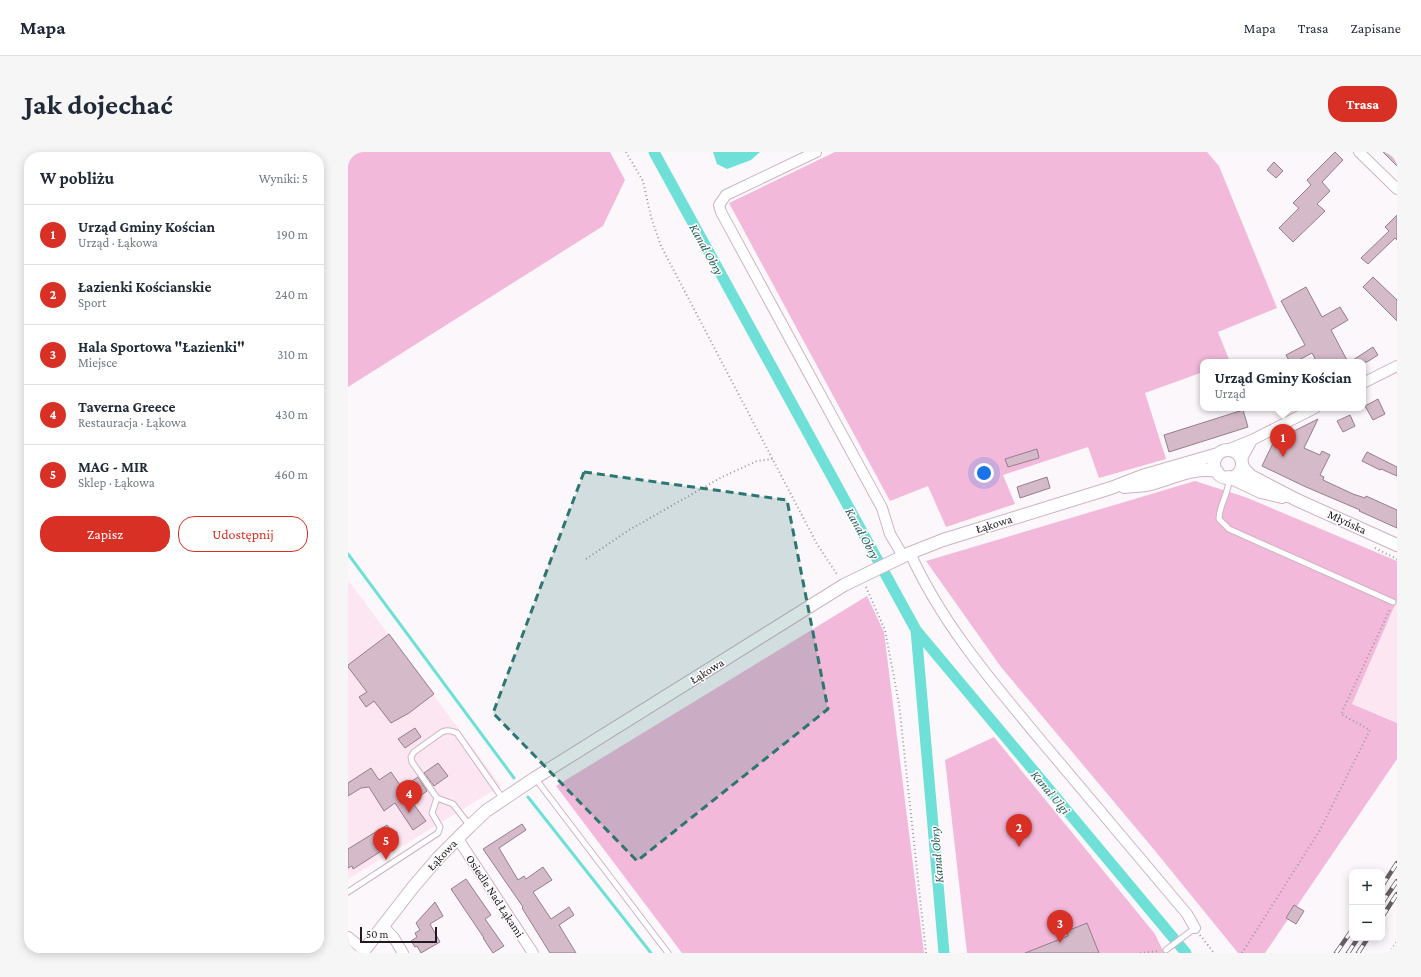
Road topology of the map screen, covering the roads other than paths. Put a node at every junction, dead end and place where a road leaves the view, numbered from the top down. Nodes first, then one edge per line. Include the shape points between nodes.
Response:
1 (816, 152) edge
2 (1359, 152) edge
3 (1397, 189) edge
4 (1397, 366) edge
5 (1366, 382) edge
6 (1309, 411) edge
7 (1252, 440) junction
8 (1223, 452) junction
9 (1242, 463) junction
10 (1217, 471) junction
11 (1229, 477) junction
12 (1111, 488) junction
13 (1297, 500) junction
14 (1397, 545) edge
15 (904, 556) junction
16 (1393, 602) road end
17 (535, 778) junction
18 (437, 798) junction
19 (503, 799) junction
20 (470, 826) junction
21 (458, 839) junction
22 (348, 892) edge
23 (383, 926) junction
24 (1195, 928) joint
25 (348, 937) edge
26 (1168, 948) road end
27 (363, 951) edge
28 (404, 953) edge
29 (533, 953) edge
30 (668, 953) edge

1 - 15 street via 726,195 719,205 882,508 890,534
2 - 3 street
4 - 5 street
6 - 7 street, Łąkowa
7 - 8 street, Łąkowa
7 - 9 street
8 - 9 street via 1236,452
8 - 10 street via 1214,462
8 - 12 street, Łąkowa
9 - 11 street via 1238,473
9 - 13 street, Młyńska via 1251,476
10 - 11 street via 1224,477
10 - 12 street, Łąkowa via 1190,472 1145,485
11 - 13 street, Młyńska via 1261,492
11 - 16 lane via 1229,486 1219,512 1220,519 1229,529
12 - 15 street, Łąkowa via 943,540
13 - 14 street, Młyńska
15 - 17 street, Łąkowa via 844,585
15 - 24 street via 916,566 947,620 982,670 1187,914
17 - 19 street, Łąkowa
17 - 30 lane
18 - 19 lane via 412,762 412,757 414,752 442,732 451,730 457,733
18 - 20 lane via 453,804
18 - 22 lane, Łąkowa via 432,813 440,827 438,833
19 - 20 street, Łąkowa
20 - 21 street, Łąkowa
21 - 23 street, Łąkowa via 438,858
21 - 29 street, Osiedle Nad Łąkami
23 - 27 street, Łąkowa
23 - 28 street
24 - 26 lane
25 - 27 street, Łąkowa

